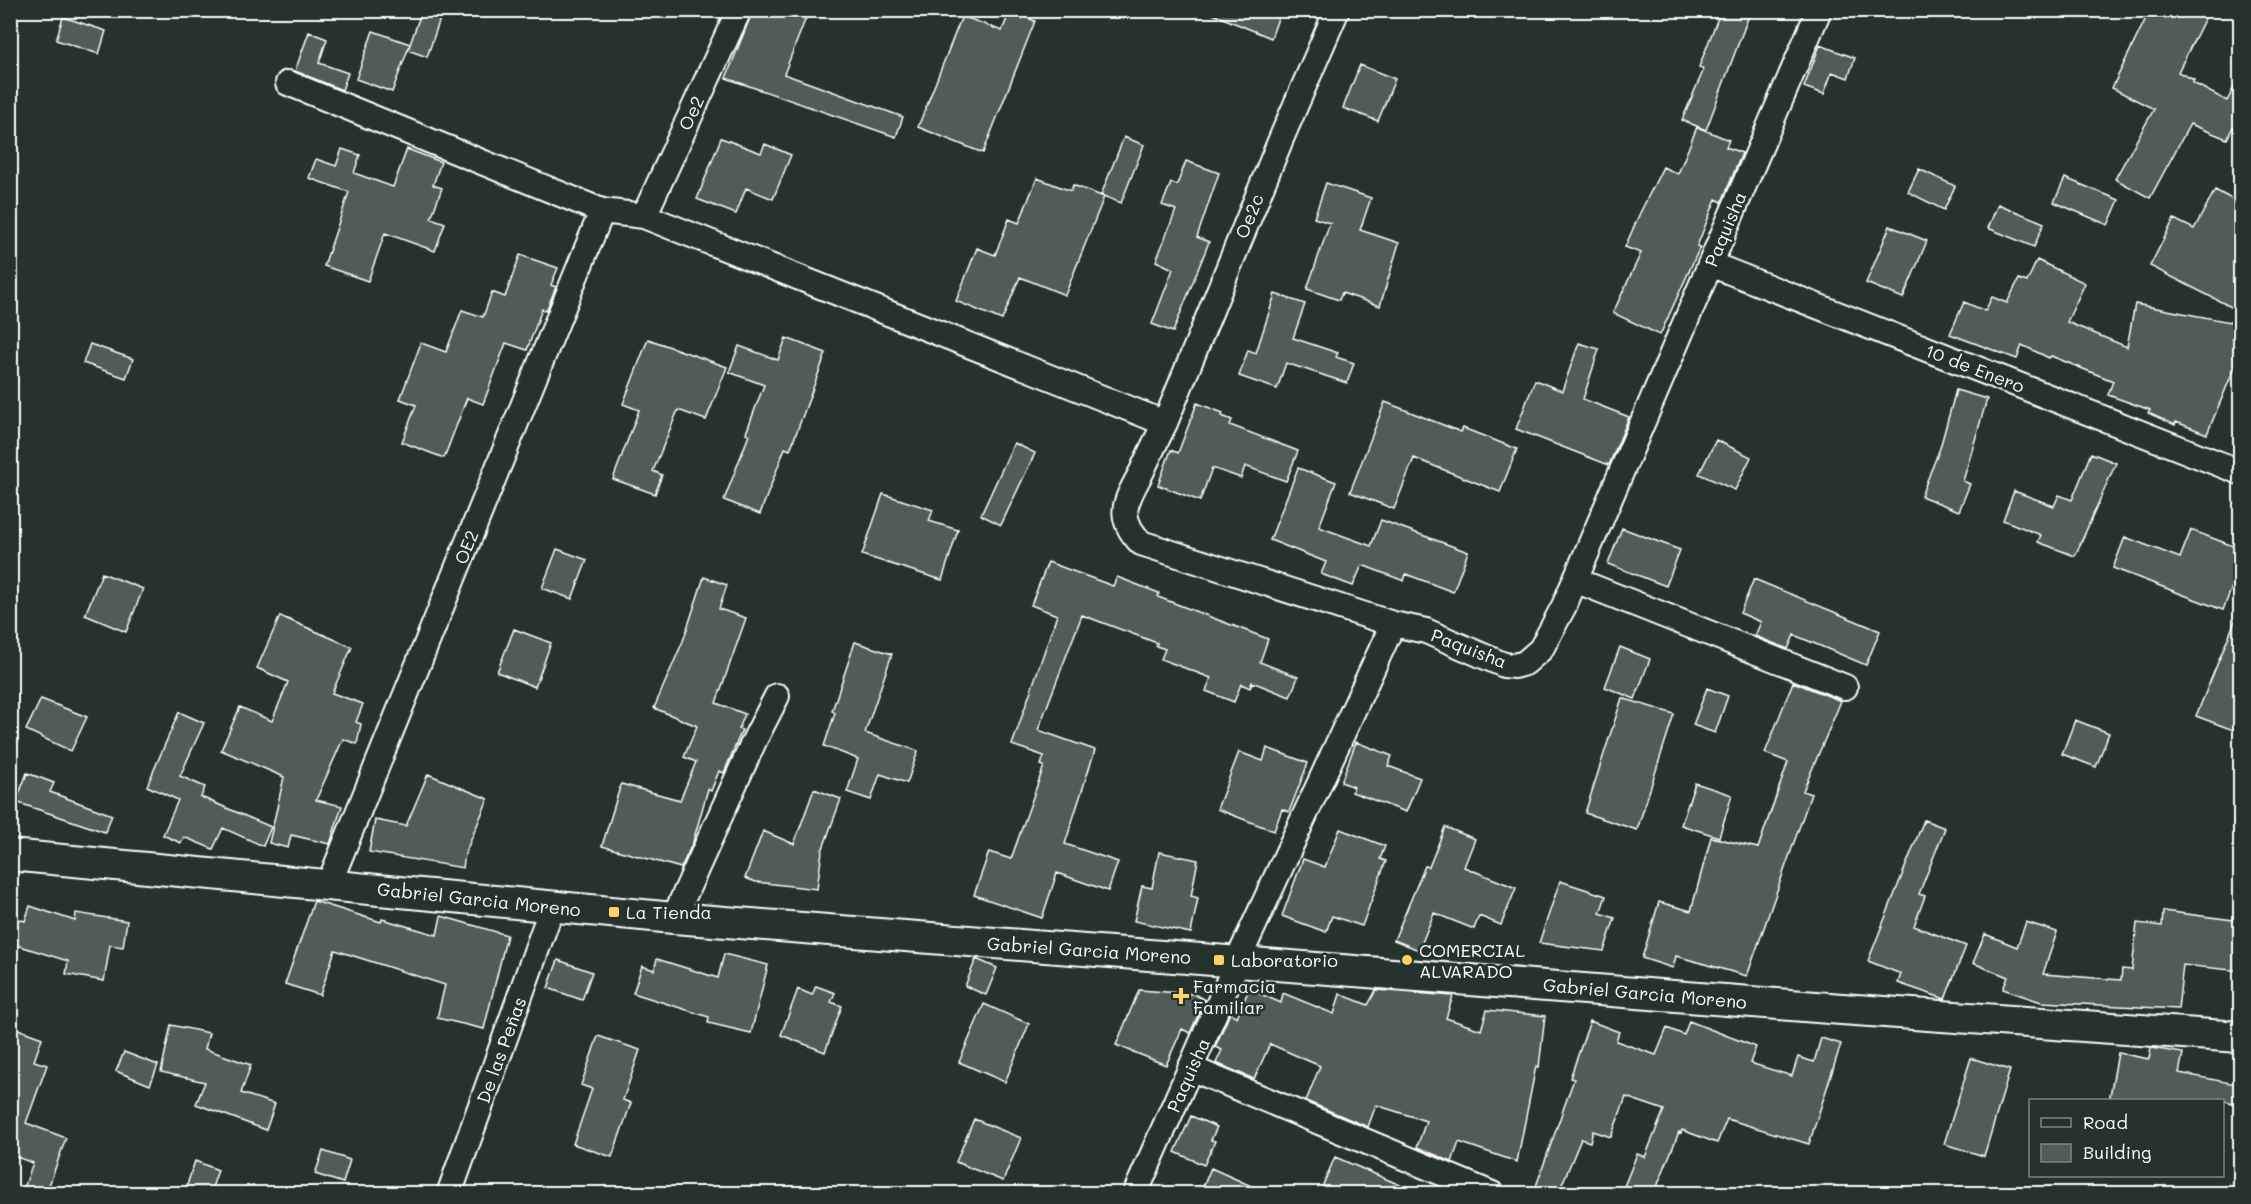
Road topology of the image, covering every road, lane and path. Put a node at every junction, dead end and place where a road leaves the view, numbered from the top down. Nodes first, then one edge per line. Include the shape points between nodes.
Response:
1 (739, 10) edge
2 (1337, 10) edge
3 (1819, 10) edge
4 (288, 83) dead end
5 (602, 211) junction
6 (644, 216) junction
7 (1710, 264) junction
8 (1165, 423) junction
9 (2241, 472) edge
10 (1575, 580) junction
11 (1393, 624) junction
12 (1845, 687) dead end
13 (777, 696) dead end
14 (10, 855) edge
15 (329, 884) junction
16 (552, 907) junction
17 (674, 918) junction
18 (1238, 960) junction
19 (2241, 1037) edge
20 (1191, 1068) junction
21 (449, 1194) edge
22 (1135, 1194) edge
23 (1492, 1194) edge

1 - 6 street, Oe2
2 - 8 street, Oe2c
3 - 7 street, Paquisha
4 - 5 street
5 - 6 street
5 - 15 street, OE2
6 - 8 street
7 - 9 street, 10 de Enero
7 - 10 street, Paquisha
8 - 11 street, Oe2c via 1125,508 1131,534 1141,543
10 - 11 street, Paquisha via 1541,649 1525,663 1504,665 1426,631
10 - 12 street
11 - 18 street, Paquisha
13 - 17 street
14 - 15 street, Gabriel Garcia Moreno
15 - 16 street, Gabriel Garcia Moreno
16 - 17 street, Gabriel Garcia Moreno
16 - 21 street, De las Peñas
17 - 18 street, Gabriel Garcia Moreno
18 - 19 street, Gabriel Garcia Moreno
18 - 20 street, Paquisha
20 - 22 street, Paquisha
20 - 23 street

